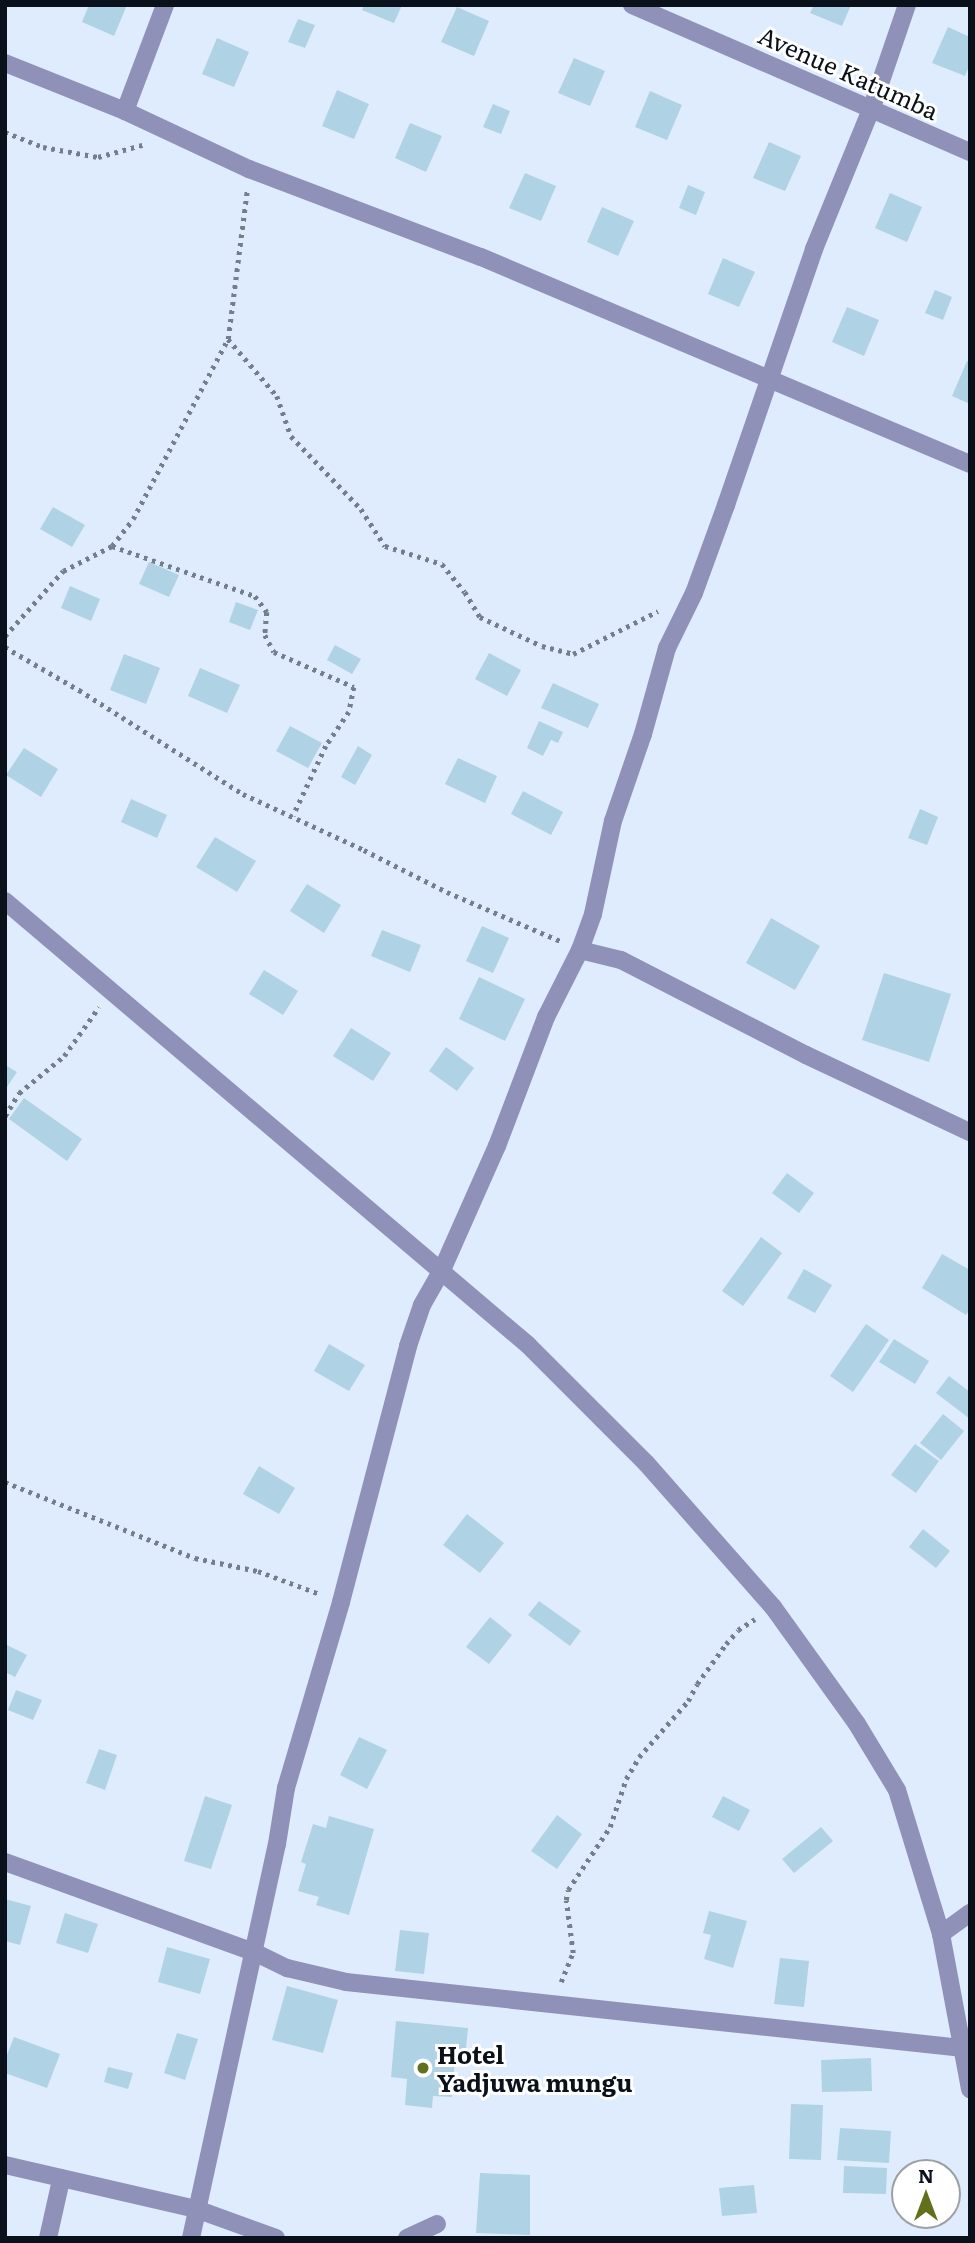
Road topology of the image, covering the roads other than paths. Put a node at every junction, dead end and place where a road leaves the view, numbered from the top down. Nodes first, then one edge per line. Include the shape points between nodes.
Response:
1 (165, 5) edge
2 (632, 5) edge
3 (907, 5) edge
4 (5, 63) edge
5 (872, 107) junction
6 (125, 111) junction
7 (970, 152) edge
8 (768, 380) junction
9 (970, 464) edge
10 (5, 901) edge
11 (580, 950) junction
12 (970, 1132) edge
13 (442, 1270) junction
14 (5, 1862) edge
15 (970, 1913) edge
16 (941, 1934) junction
17 (254, 1952) junction
18 (963, 2048) junction
19 (970, 2089) edge
20 (5, 2165) edge
21 (61, 2180) junction
22 (196, 2210) junction
23 (437, 2224) dead end
24 (48, 2238) edge
25 (191, 2238) edge
26 (276, 2238) edge
27 (407, 2238) edge

1 - 6 street
2 - 5 street, Avenue Katumba
3 - 5 street
4 - 6 street
5 - 7 street, Avenue Katumba
5 - 8 street via 814,249
6 - 8 street via 249,169 481,257
8 - 9 street
8 - 11 street via 694,593 667,648 613,821 593,914
10 - 13 street
11 - 12 street via 621,960
11 - 13 street via 547,1017
13 - 16 street via 528,1345 646,1463 773,1607 857,1724 897,1790
13 - 17 street via 422,1305 408,1346 341,1602 286,1788
14 - 17 street
15 - 16 street
16 - 18 street
17 - 18 street via 287,1968 346,1982
17 - 22 street
18 - 19 street
20 - 21 street
21 - 22 street
21 - 24 street
22 - 25 street
22 - 26 street
23 - 27 street

